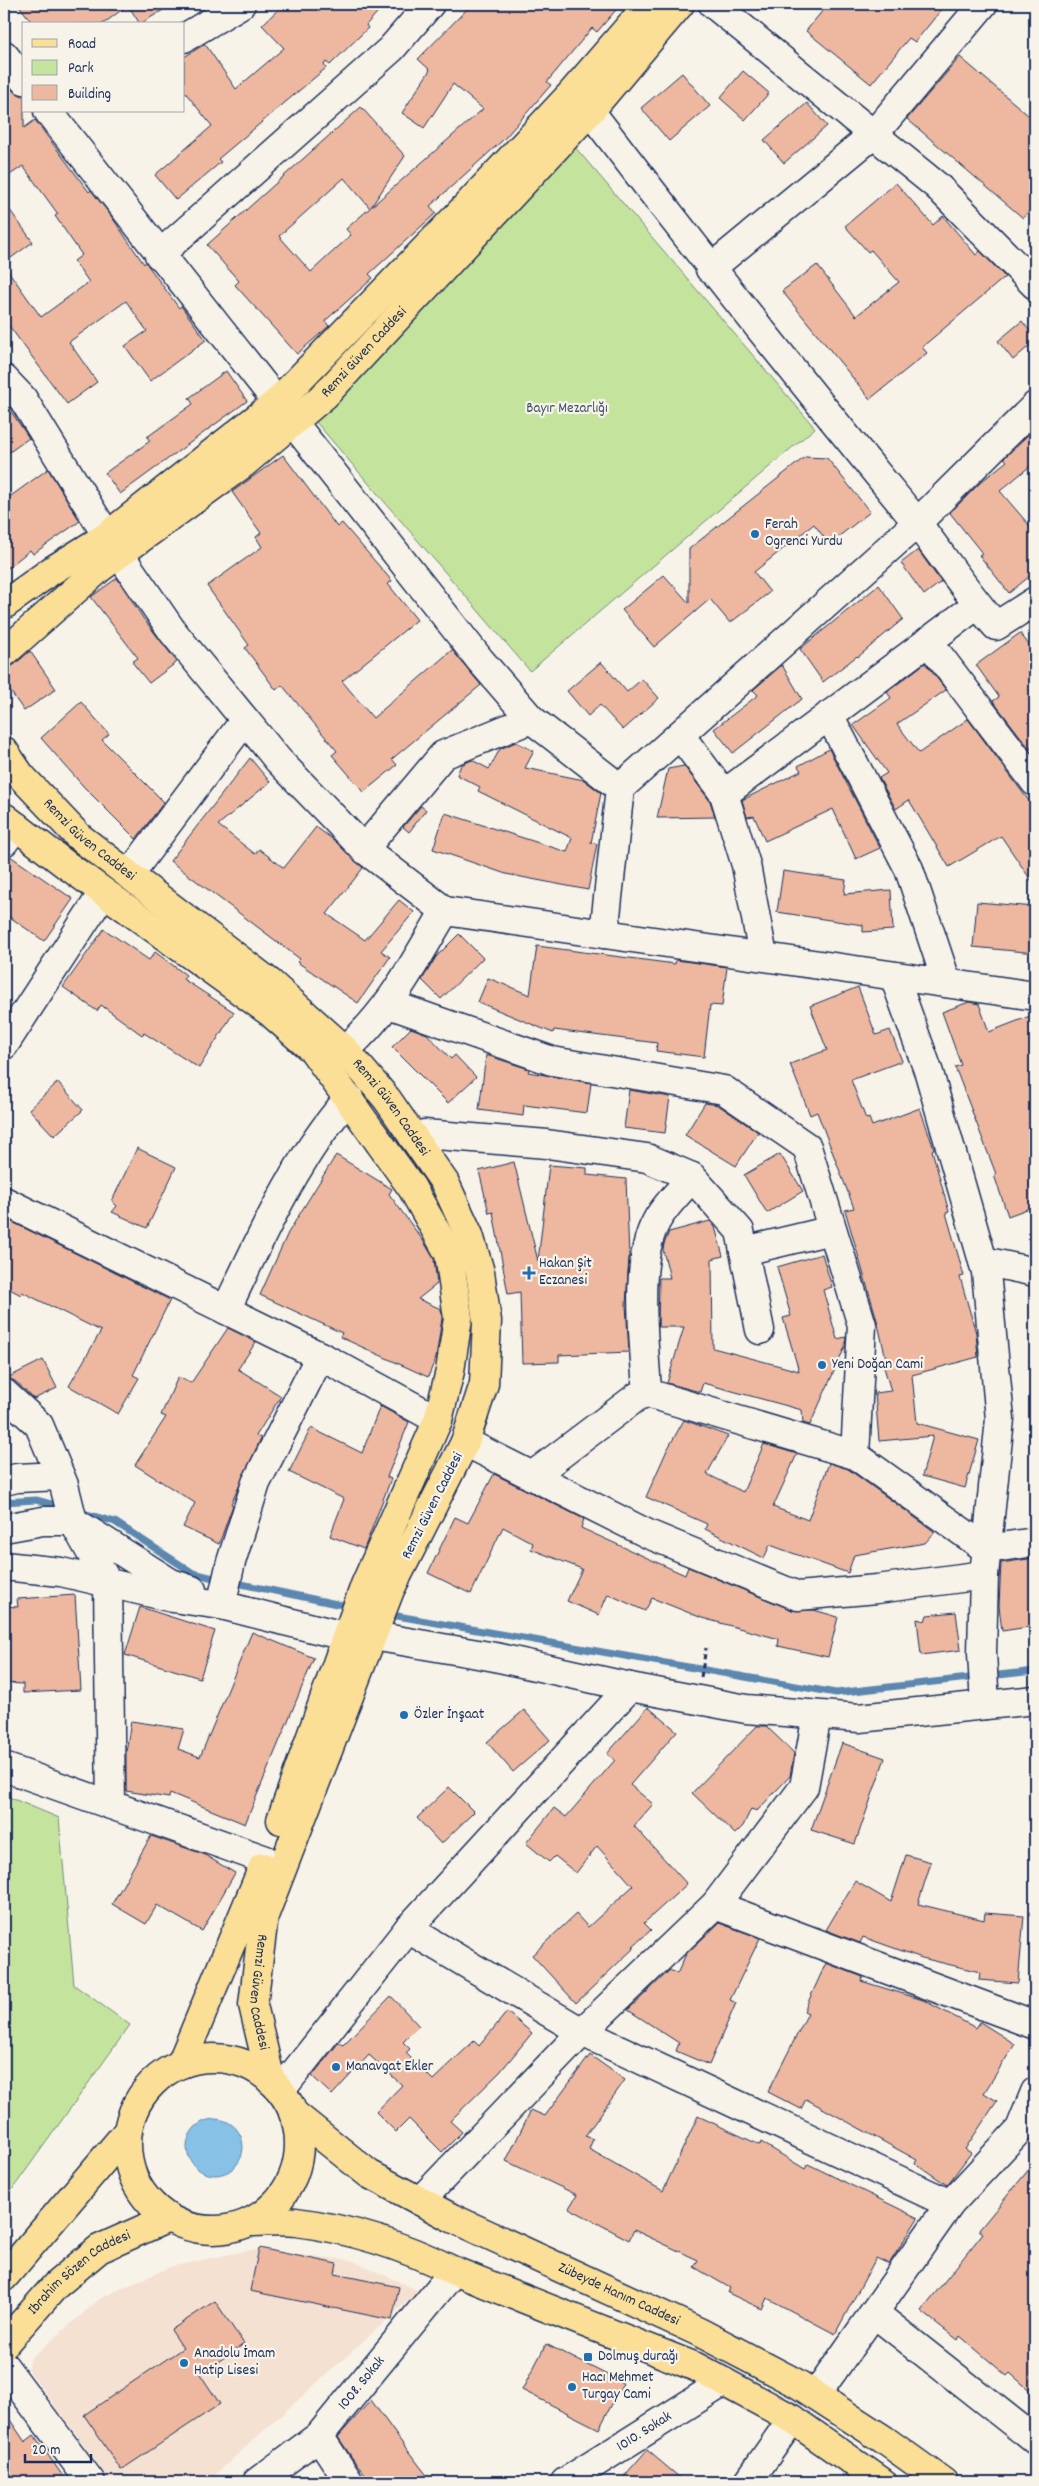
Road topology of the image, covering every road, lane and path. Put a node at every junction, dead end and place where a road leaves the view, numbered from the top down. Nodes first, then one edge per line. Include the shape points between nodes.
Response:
1 (242, 4) edge
2 (430, 4) edge
3 (649, 4) edge
4 (680, 4) edge
5 (713, 4) edge
6 (983, 4) edge
7 (185, 37) edge
8 (4, 55) edge
9 (22, 78) edge
10 (590, 111) junction
11 (54, 113) edge
12 (874, 134) junction
13 (159, 255) junction
14 (710, 269) junction
15 (1032, 275) edge
16 (4, 379) edge
17 (1035, 406) edge
18 (284, 412) junction
19 (916, 523) junction
20 (113, 545) junction
21 (1035, 601) edge
22 (977, 604) junction
23 (4, 606) edge
24 (928, 641) junction
25 (4, 653) edge
26 (829, 715) junction
27 (531, 719) junction
28 (245, 720) junction
29 (680, 735) junction
30 (4, 751) edge
31 (1035, 782) edge
32 (620, 788) junction
33 (724, 794) junction
34 (8, 829) edge
35 (364, 849) junction
36 (129, 875) junction
37 (104, 893) junction
38 (445, 910) junction
39 (604, 934) junction
40 (763, 956) junction
41 (894, 976) junction
42 (947, 983) junction
43 (1035, 996) edge
44 (390, 1004) junction
45 (4, 1046) edge
46 (345, 1050) junction
47 (349, 1098) junction
48 (413, 1137) junction
49 (692, 1177) junction
50 (4, 1201) edge
51 (832, 1230) junction
52 (744, 1251) junction
53 (983, 1261) junction
54 (1035, 1272) edge
55 (226, 1310) junction
56 (760, 1330) dead end
57 (320, 1356) junction
58 (4, 1393) edge
59 (647, 1393) junction
60 (438, 1420) junction
61 (465, 1442) junction
62 (855, 1455) junction
63 (532, 1476) junction
64 (4, 1481) edge
65 (62, 1481) junction
66 (72, 1519) junction
67 (4, 1528) edge
68 (1035, 1542) edge
69 (985, 1562) junction
70 (4, 1566) edge
71 (108, 1583) junction
72 (378, 1587) junction
73 (219, 1603) junction
74 (363, 1628) junction
75 (630, 1687) junction
76 (985, 1696) junction
77 (1035, 1700) edge
78 (817, 1715) junction
79 (4, 1767) edge
80 (111, 1805) junction
81 (266, 1860) junction
82 (715, 1905) junction
83 (408, 1929) junction
84 (1035, 2026) edge
85 (582, 2032) junction
86 (181, 2064) junction
87 (1035, 2092) edge
88 (282, 2095) junction
89 (127, 2132) junction
90 (420, 2202) junction
91 (950, 2204) junction
92 (168, 2218) junction
93 (250, 2222) junction
94 (454, 2271) junction
95 (4, 2277) edge
96 (874, 2313) junction
97 (4, 2344) edge
98 (4, 2366) edge
99 (724, 2382) junction
100 (816, 2396) junction
101 (792, 2419) junction
102 (318, 2436) junction
103 (1035, 2440) edge
104 (91, 2482) edge
105 (257, 2482) edge
106 (349, 2482) edge
107 (565, 2482) edge
108 (748, 2482) edge
109 (882, 2482) edge
110 (943, 2482) edge

1 - 7 street
2 - 13 street via 391,48
3 - 18 main road, Remzi Güven Caddesi
4 - 10 main road, Remzi Güven Caddesi
5 - 12 street
6 - 12 street
8 - 9 street
10 - 14 street
10 - 18 main road, Remzi Güven Caddesi via 324,394
11 - 13 street
12 - 14 street
12 - 15 street via 937,186
13 - 18 street
14 - 19 street
16 - 20 street via 23,399
17 - 19 street
18 - 20 main road, Remzi Güven Caddesi via 243,464
18 - 27 street via 480,660
19 - 22 street
19 - 29 street
20 - 23 main road, Remzi Güven Caddesi via 51,571
20 - 25 main road, Remzi Güven Caddesi via 100,568
20 - 28 street via 173,632
21 - 22 street via 996,626
22 - 24 street
24 - 26 street
24 - 31 street
26 - 33 street
26 - 42 street via 909,869
27 - 32 street
27 - 35 street via 443,755
28 - 35 street via 278,760
28 - 36 street
29 - 32 street
29 - 33 street
30 - 36 main road, Remzi Güven Caddesi via 21,776 78,836
32 - 39 street
33 - 40 street via 746,865
34 - 37 main road, Remzi Güven Caddesi
35 - 38 street
36 - 46 main road, Remzi Güven Caddesi via 269,982
37 - 45 street
37 - 47 main road, Remzi Güven Caddesi via 271,1013 313,1050
38 - 39 street
38 - 44 street
39 - 40 street
40 - 41 street
41 - 42 street
41 - 53 street via 929,1073
42 - 43 street
44 - 46 street
44 - 51 street via 552,1061 724,1090 807,1147
46 - 48 main road, Remzi Güven Caddesi via 387,1099
47 - 55 street via 324,1126 268,1222
47 - 60 main road, Remzi Güven Caddesi via 412,1188 449,1254 458,1318
48 - 49 street via 424,1134 538,1143 647,1158
48 - 61 main road, Remzi Güven Caddesi via 445,1183 469,1235 480,1272 487,1321 484,1384
49 - 52 street via 740,1231
49 - 59 street via 656,1221 647,1242 643,1279
50 - 55 street
51 - 52 street
51 - 62 street via 862,1325
52 - 56 street
53 - 54 street
53 - 69 street via 1000,1420
55 - 57 street
57 - 60 street
57 - 73 street via 256,1483
58 - 65 street via 39,1425
59 - 62 street
59 - 63 street via 638,1396
60 - 72 main road, Remzi Güven Caddesi
61 - 63 street
61 - 72 main road, Remzi Güven Caddesi
62 - 69 street
63 - 69 street via 648,1534 798,1596 877,1589
64 - 65 street via 17,1478
65 - 66 street
66 - 67 street via 43,1520
66 - 71 street
66 - 73 street via 170,1583
68 - 69 street
69 - 76 street via 982,1653
70 - 71 street via 61,1572
71 - 73 street via 173,1598
71 - 80 street
72 - 74 main road
73 - 74 street
74 - 75 street
74 - 81 main road, Remzi Güven Caddesi
74 - 88 main road, Remzi Güven Caddesi via 264,1916 253,2005
75 - 78 street via 746,1709
75 - 83 street
76 - 77 street
76 - 78 street via 860,1718
78 - 82 street via 804,1787
79 - 80 street
80 - 81 street
81 - 86 main road, Remzi Güven Caddesi
82 - 84 street
82 - 85 street
83 - 85 street
83 - 88 street
85 - 90 street
85 - 91 street
86 - 88 main road via 202,2058 224,2058 246,2064
86 - 89 main road via 161,2075 145,2091 133,2110
87 - 91 street via 1020,2129
88 - 90 main road, Zübeyde Hanım Caddesi via 369,2174
88 - 93 main road via 299,2138 297,2163 287,2187 271,2208
89 - 92 main road via 126,2152 131,2172 152,2206
89 - 95 main road
90 - 100 main road, Zübeyde Hanım Caddesi via 699,2332
91 - 96 street
92 - 93 main road via 194,2228 222,2230
92 - 97 main road, Ibrahim Sözen Caddesi via 98,2249 56,2284
93 - 94 main road via 295,2222 375,2238 421,2254
94 - 99 main road via 696,2367
94 - 102 street, 1008. Sokak
96 - 100 street
96 - 103 street
98 - 104 street
99 - 101 main road
99 - 107 street, 1010. Sokak
100 - 110 main road, Zübeyde Hanım Caddesi
101 - 108 street
101 - 109 main road
102 - 105 street, 1008. Sokak
102 - 106 street

